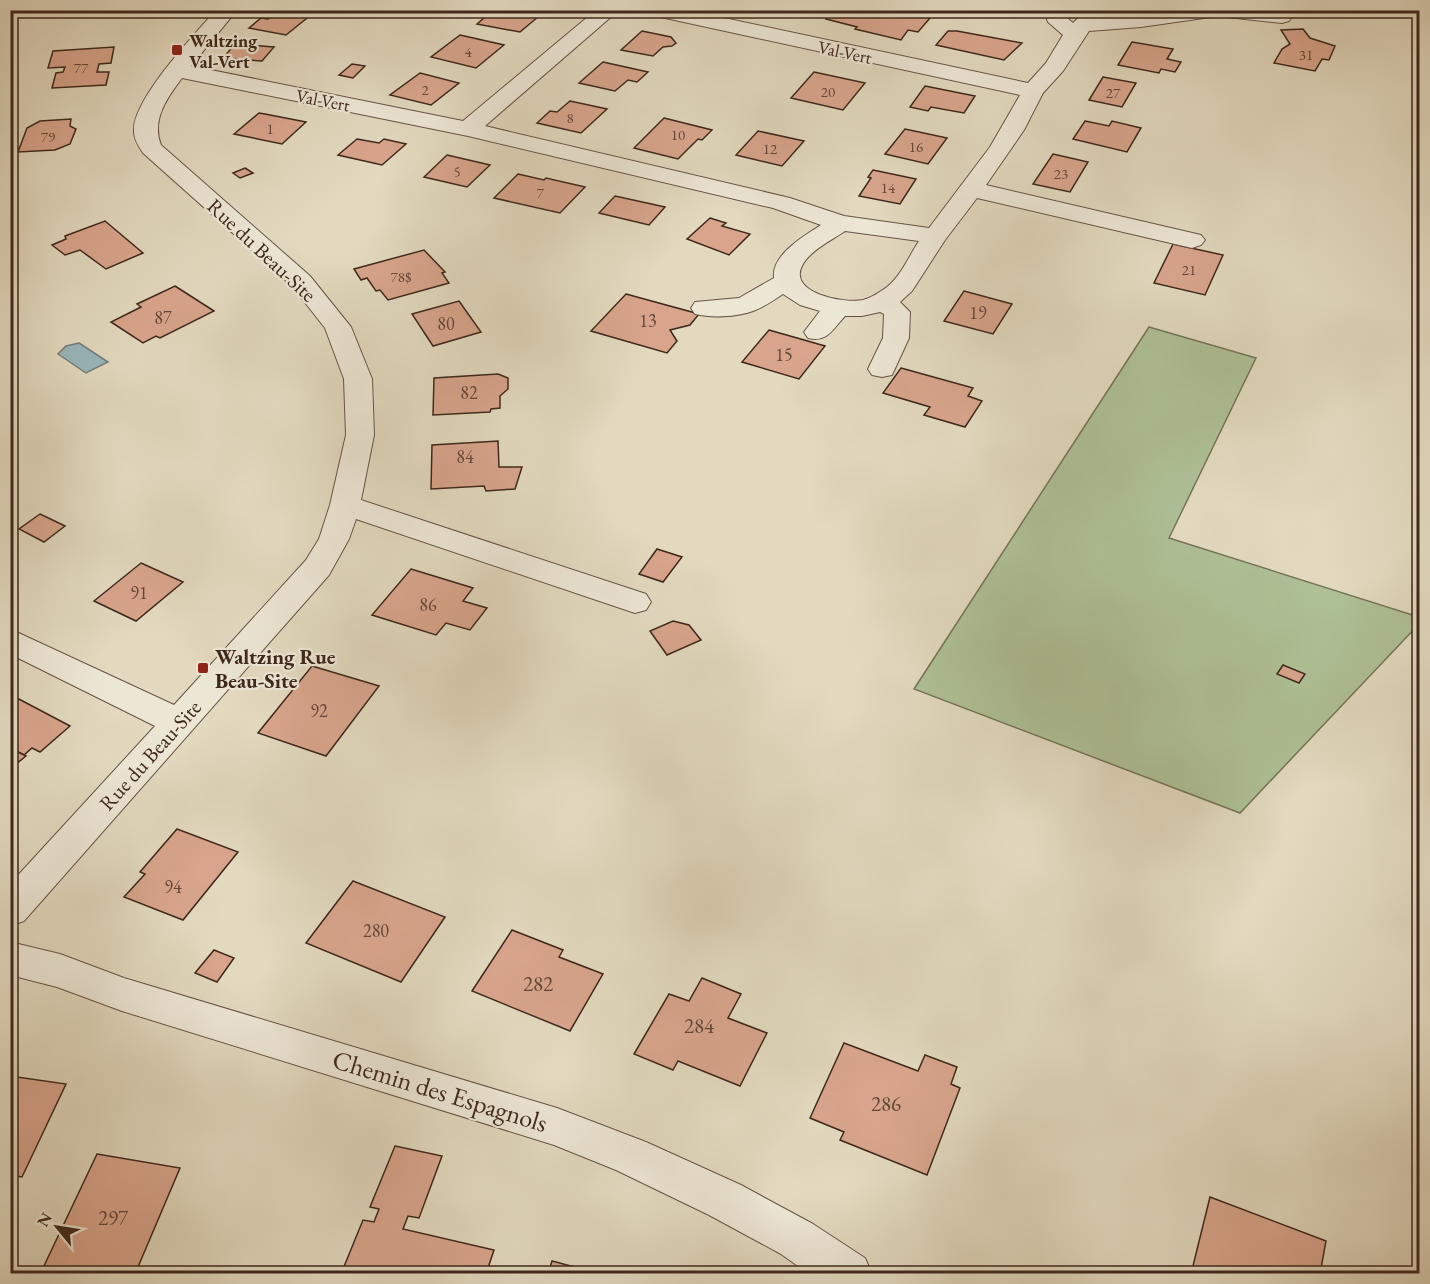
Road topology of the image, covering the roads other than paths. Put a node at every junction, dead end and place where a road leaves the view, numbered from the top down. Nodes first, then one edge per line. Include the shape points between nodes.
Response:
1 (227, 10) edge
2 (609, 10) edge
3 (657, 10) edge
4 (1054, 10) edge
5 (1218, 10) edge
6 (1282, 17) dead end
7 (1085, 23) edge
8 (177, 70) junction
9 (1033, 90) junction
10 (468, 129) junction
11 (971, 189) junction
12 (840, 223) junction
13 (935, 236) junction
14 (1192, 240) dead end
15 (788, 281) junction
16 (883, 301) junction
17 (838, 307) junction
18 (704, 308) dead end
19 (818, 332) dead end
20 (882, 369) dead end
21 (345, 506) junction
22 (635, 602) dead end
23 (10, 640) edge
24 (180, 723) junction
25 (10, 910) edge
26 (10, 958) edge
27 (849, 1274) edge

1 - 8 street, Rue du Beau-Site
2 - 10 street
3 - 9 street, Val-Vert
4 - 7 street via 1055,18
5 - 6 street
5 - 7 street via 1142,21
7 - 9 street
8 - 10 street, Val-Vert
8 - 21 street, Rue du Beau-Site via 149,109 145,130 151,148 301,281 338,327 358,380 360,435
9 - 11 street via 1022,116
10 - 12 street, Val-Vert via 782,203
11 - 13 street
11 - 14 street
12 - 13 street, Val-Vert
12 - 15 street via 789,264
13 - 16 street via 899,290
15 - 17 street via 794,292
15 - 18 street via 744,305
16 - 17 street via 862,308
16 - 20 street via 897,312 896,338
17 - 19 street
21 - 22 street
21 - 24 street, Rue du Beau-Site via 334,539 318,567
23 - 24 street
24 - 25 street, Rue du Beau-Site
26 - 27 street, Chemin des Espagnols via 557,1127 725,1200 797,1239

